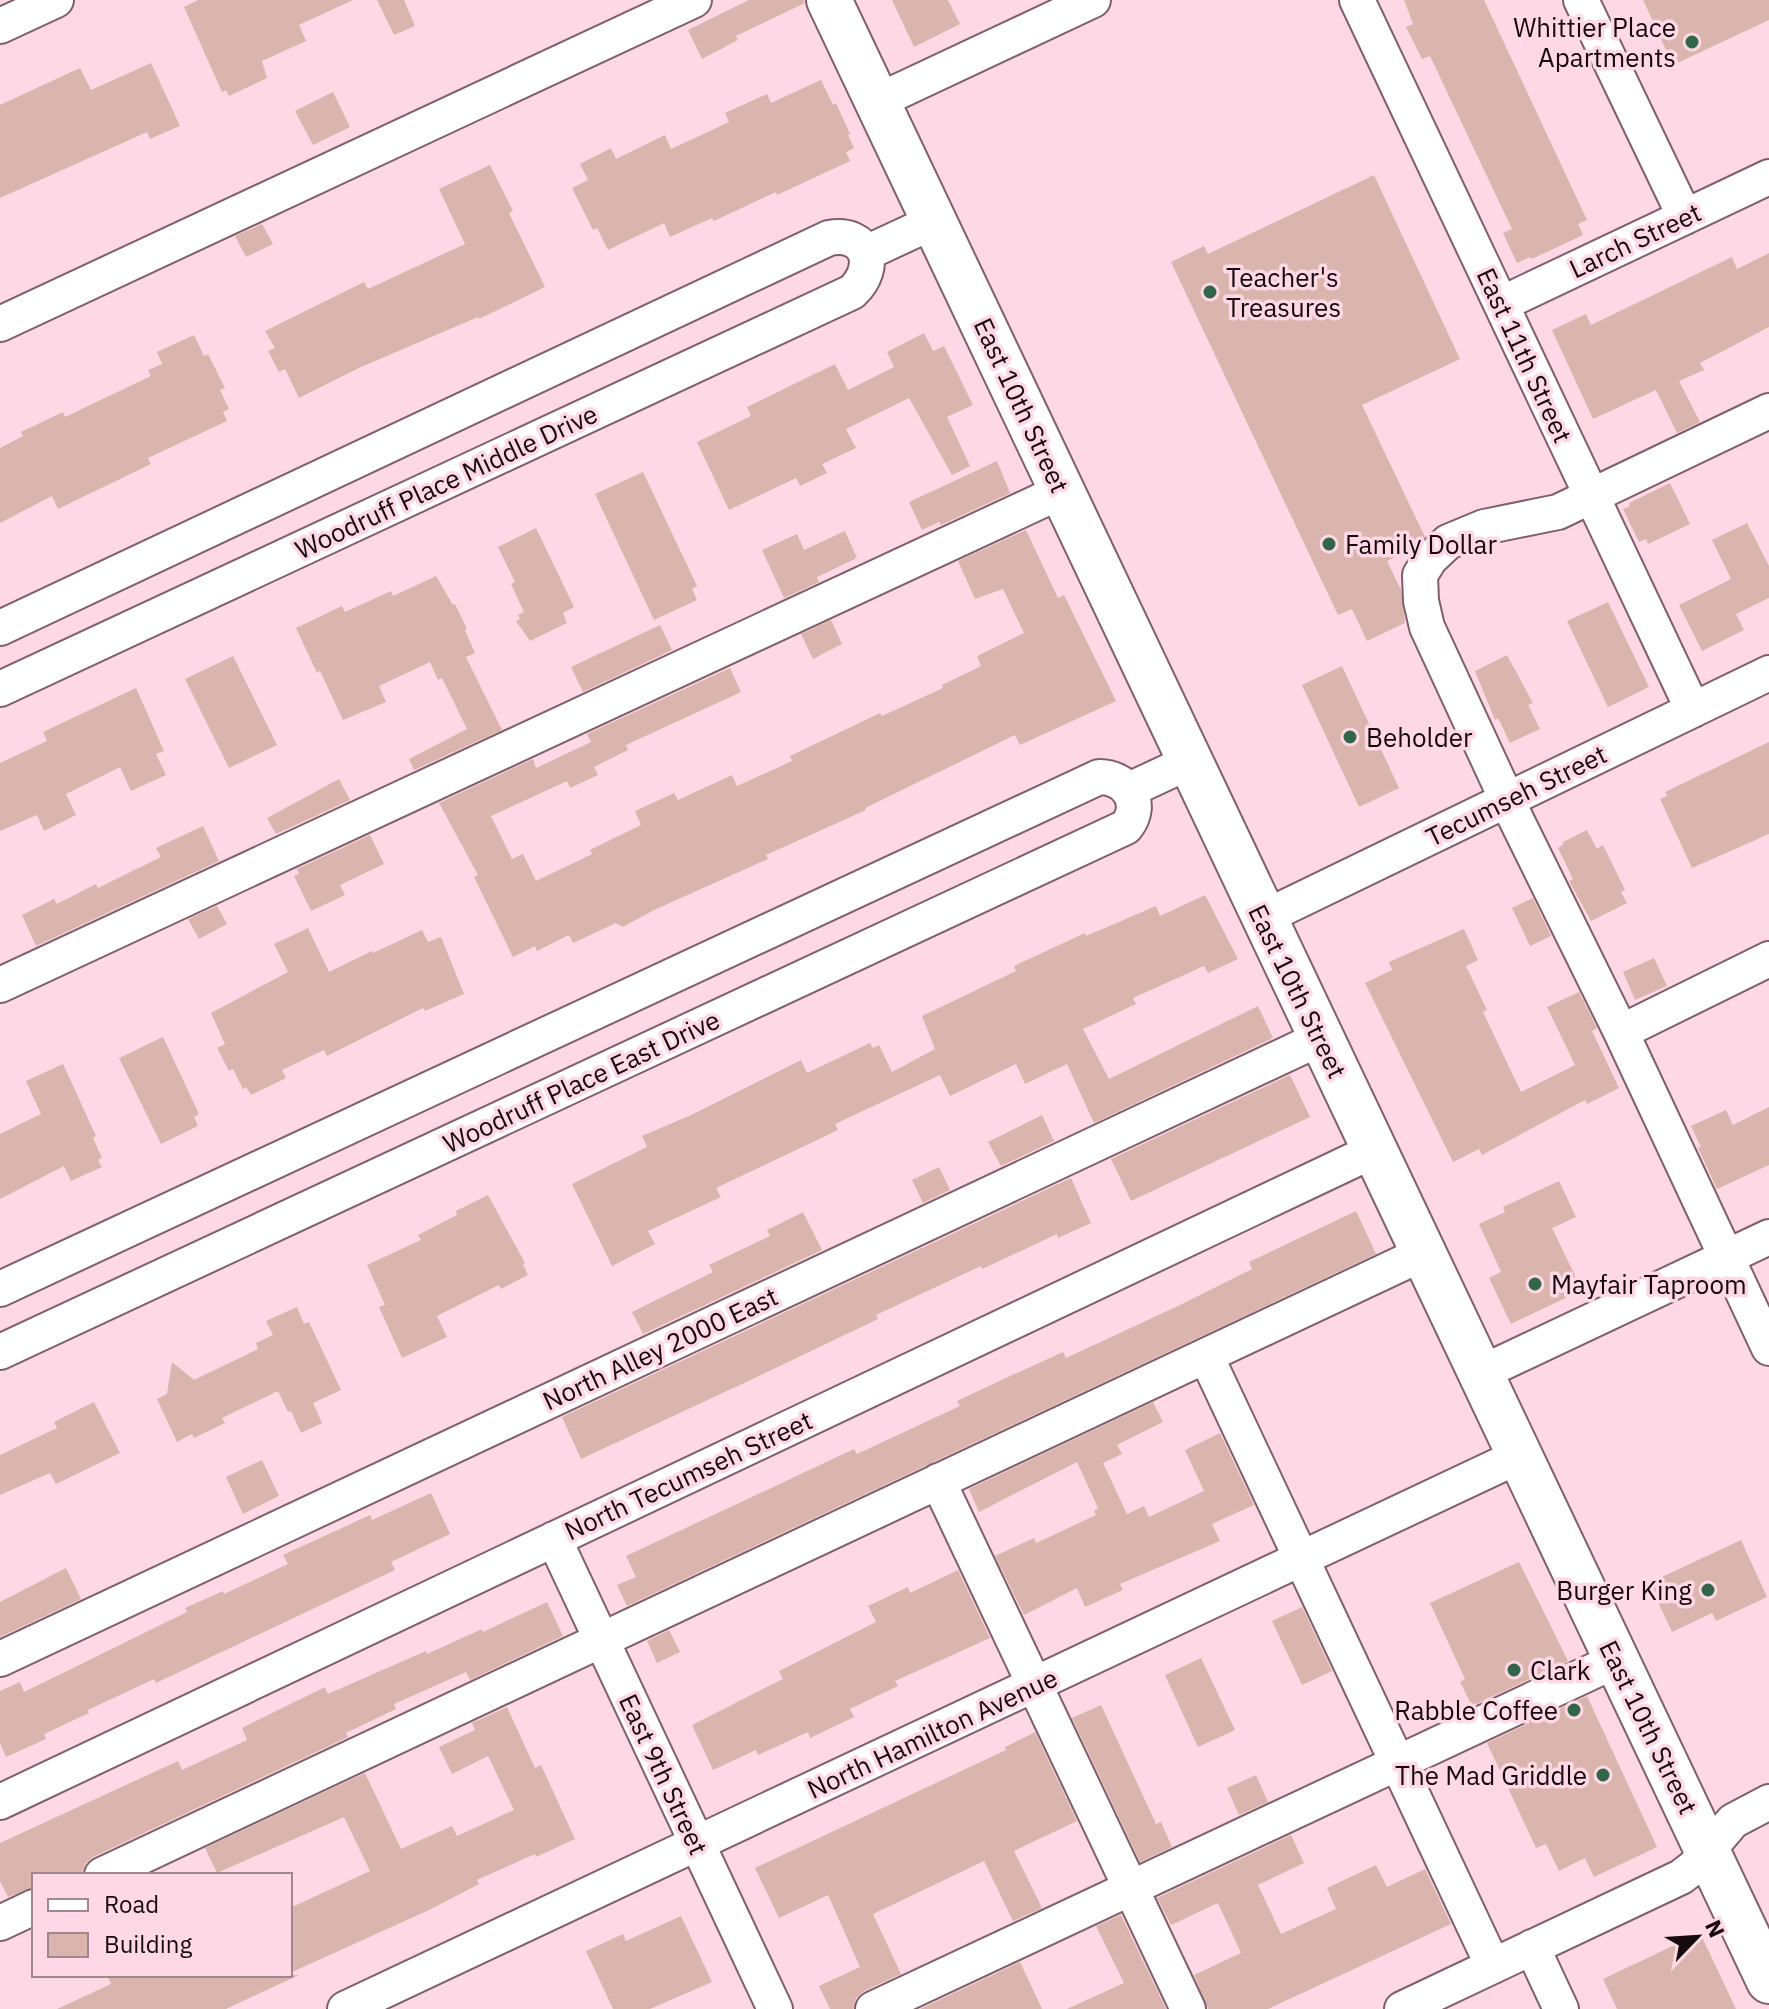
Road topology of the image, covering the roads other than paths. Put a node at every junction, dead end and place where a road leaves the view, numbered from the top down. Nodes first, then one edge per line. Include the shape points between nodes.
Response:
1 (56, 0) edge
2 (694, 0) edge
3 (829, 0) edge
4 (1093, 0) edge
5 (1357, 0) edge
6 (1581, 0) edge
7 (0, 26) edge
8 (878, 101) junction
9 (1769, 177) edge
10 (1685, 217) junction
11 (935, 221) junction
12 (866, 253) junction
13 (1501, 304) junction
14 (0, 324) edge
15 (1769, 411) edge
16 (1062, 491) junction
17 (1592, 497) junction
18 (0, 628) edge
19 (1769, 673) edge
20 (0, 689) edge
21 (1693, 710) junction
22 (1189, 762) junction
23 (1129, 790) junction
24 (1507, 799) junction
25 (1263, 918) junction
26 (1769, 959) edge
27 (0, 985) edge
28 (1621, 1032) junction
29 (1321, 1038) junction
30 (1375, 1150) junction
31 (1769, 1237) edge
32 (1424, 1253) junction
33 (1727, 1257) junction
34 (0, 1289) edge
35 (1769, 1348) edge
36 (0, 1352) edge
37 (1206, 1356) junction
38 (1481, 1373) junction
39 (1519, 1456) junction
40 (938, 1481) junction
41 (554, 1539) junction
42 (1301, 1559) junction
43 (601, 1639) junction
44 (0, 1659) edge
45 (1617, 1660) junction
46 (1033, 1686) junction
47 (1397, 1763) junction
48 (0, 1802) edge
49 (1769, 1802) edge
50 (697, 1844) junction
51 (1708, 1850) junction
52 (106, 1873) edge
53 (1130, 1888) junction
54 (32, 1908) edge
55 (0, 1923) edge
56 (1532, 1947) junction
57 (1493, 1966) junction
58 (1769, 1981) edge
59 (345, 2009) edge
60 (775, 2009) edge
61 (873, 2009) edge
62 (1188, 2009) edge
63 (1402, 2009) edge
64 (1561, 2009) edge

1 - 7 street
2 - 14 street
3 - 8 main road, East 10th Street
4 - 8 street
5 - 13 street, East 11th Street
6 - 10 street
8 - 11 main road, East 10th Street
9 - 10 street, Larch Street
10 - 13 street, Larch Street
11 - 12 street
11 - 16 main road, East 10th Street
12 - 18 street via 853,240 829,238
12 - 20 street, Woodruff Place Middle Drive via 864,281 852,292
13 - 17 street, East 11th Street
15 - 17 street
16 - 22 main road, East 10th Street
16 - 27 street
17 - 21 street, East 11th Street
17 - 24 street via 1558,512 1484,527 1448,542 1420,575 1427,627
19 - 21 street, Tecumseh Street
21 - 24 street, Tecumseh Street
22 - 23 street
22 - 25 main road, East 10th Street
23 - 34 street via 1116,779 1099,777
23 - 36 street, Woodruff Place East Drive via 1134,811 1126,827
24 - 25 street, Tecumseh Street
24 - 28 street
25 - 29 main road, East 10th Street
26 - 28 street
28 - 33 street
29 - 30 main road, East 10th Street
29 - 44 street, North Alley 2000 East
30 - 32 main road, East 10th Street
30 - 41 street, North Tecumseh Street
31 - 33 street
32 - 37 street
32 - 38 main road, East 10th Street
33 - 35 street
33 - 38 street
37 - 40 street
37 - 42 street
38 - 39 main road, East 10th Street
39 - 42 street, North Hamilton Avenue
39 - 45 main road, East 10th Street
40 - 43 street
40 - 46 street
41 - 43 street, East 9th Street
41 - 48 street, North Tecumseh Street
42 - 46 street, North Hamilton Avenue
42 - 47 street
43 - 50 street, East 9th Street
43 - 52 street
45 - 47 street
45 - 51 main road, East 10th Street
46 - 50 street, North Hamilton Avenue
46 - 53 street
47 - 53 street
47 - 57 street
49 - 51 street via 1733,1821
50 - 59 street, North Hamilton Avenue
50 - 60 street, East 9th Street
51 - 56 street via 1681,1877
51 - 58 main road, East 10th Street
53 - 61 street
53 - 62 street
54 - 55 street
56 - 57 street
56 - 64 street
57 - 63 street

